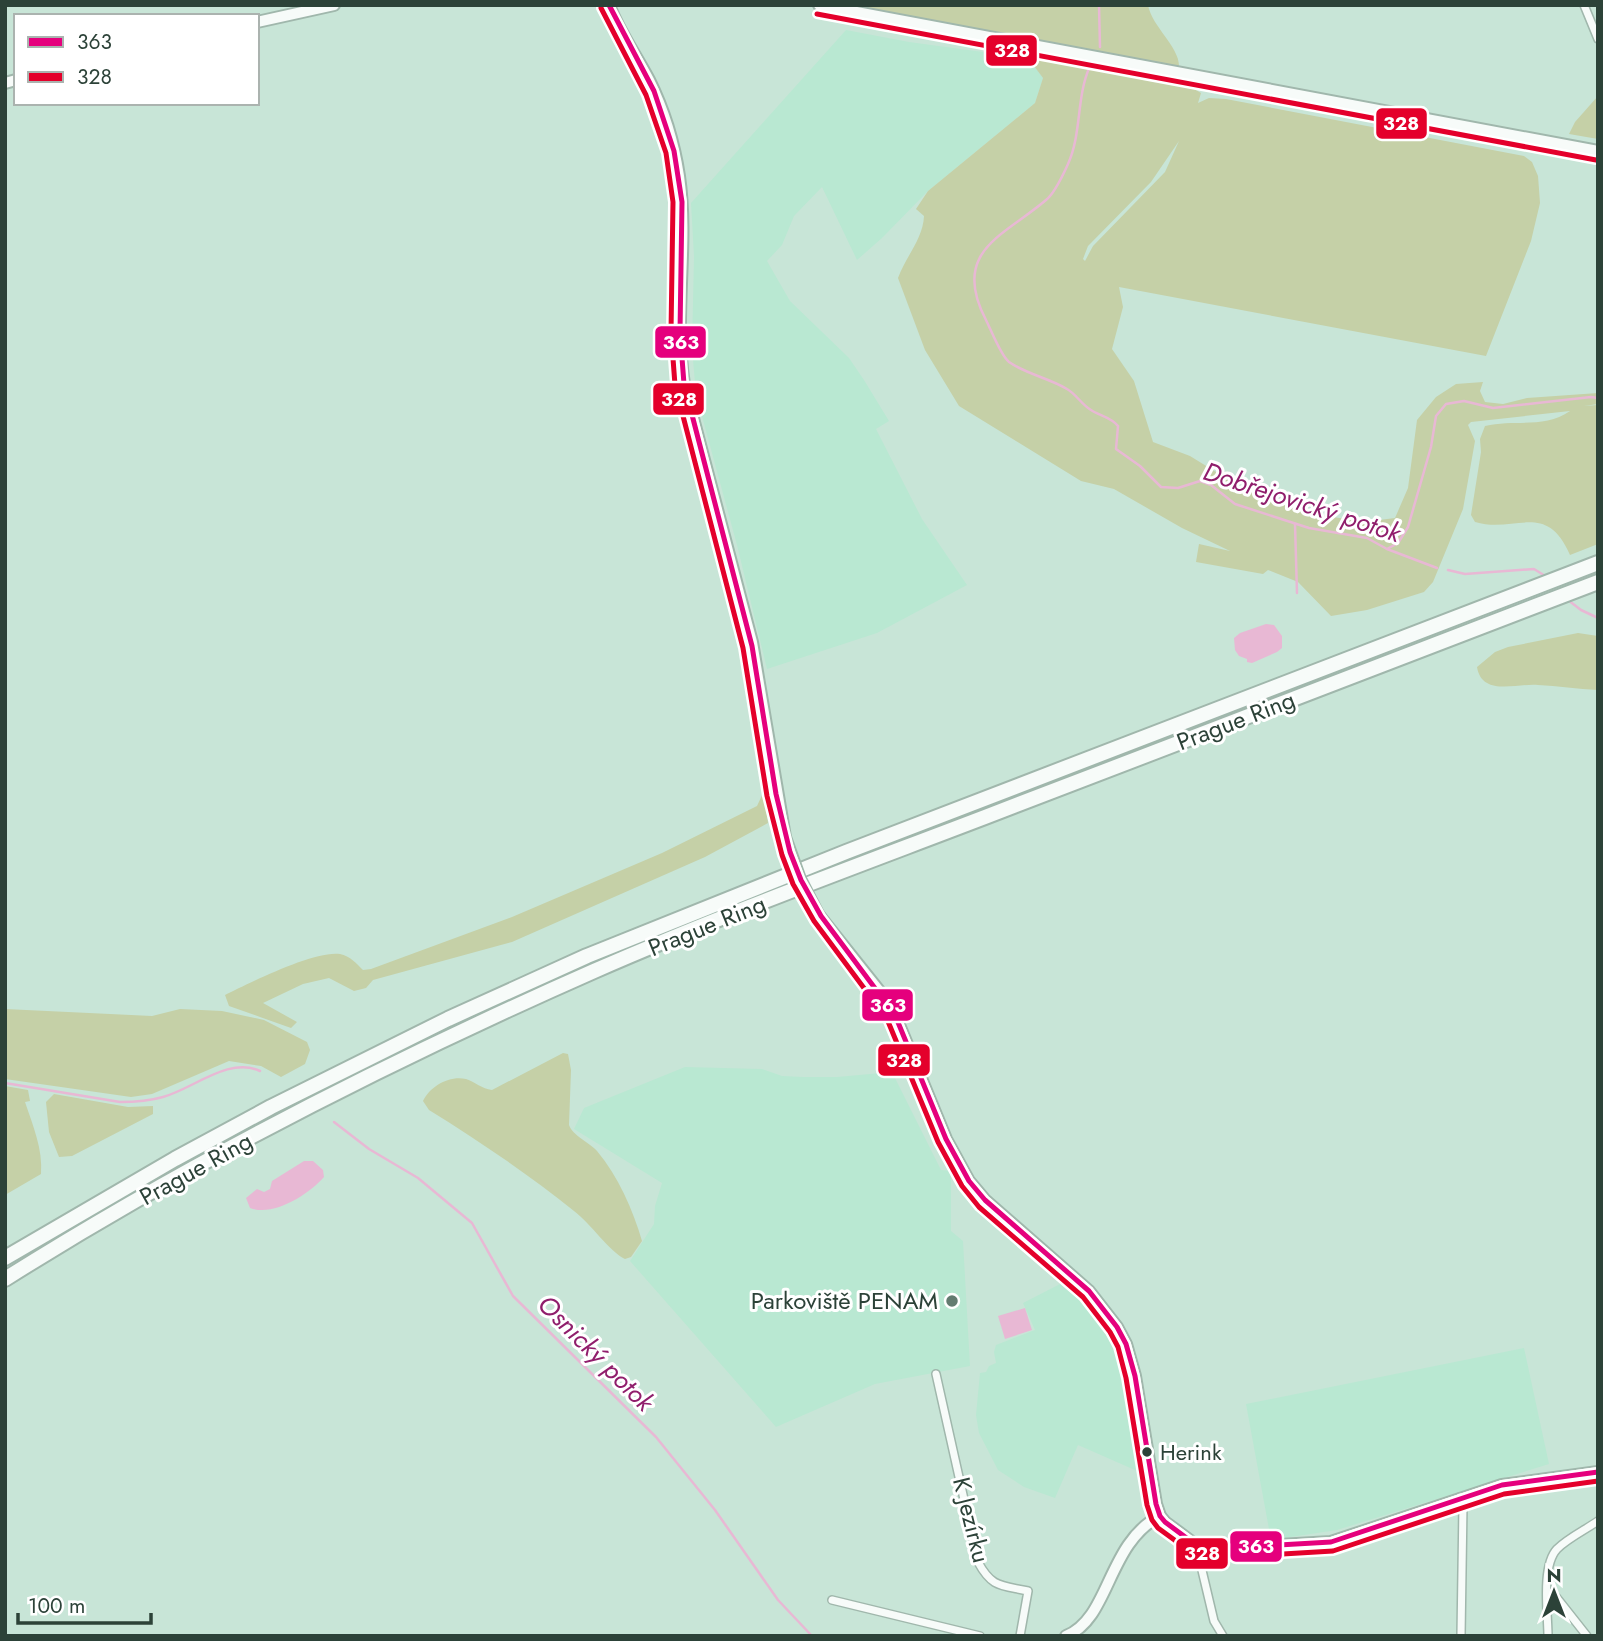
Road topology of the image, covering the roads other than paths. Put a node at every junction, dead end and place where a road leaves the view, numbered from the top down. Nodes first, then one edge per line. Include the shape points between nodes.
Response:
1 (334, 5) edge
2 (609, 5) edge
3 (819, 5) edge
4 (1584, 5) edge
5 (259, 22) edge
6 (1598, 39) edge
7 (1598, 151) edge
8 (1598, 563) edge
9 (1598, 582) edge
10 (5, 1258) edge
11 (5, 1279) edge
12 (936, 1374) dead end
13 (1598, 1472) edge
14 (1460, 1497) junction
15 (1160, 1516) junction
16 (1598, 1521) edge
17 (1196, 1545) junction
18 (1548, 1592) junction
19 (832, 1600) dead end
20 (980, 1636) edge
21 (1020, 1636) edge
22 (1066, 1636) edge
23 (1223, 1636) edge
24 (1461, 1636) edge
25 (1548, 1636) edge
26 (1587, 1636) edge

1 - 5 street
2 - 15 street, bridge via 663,111 679,177 684,387 752,642 785,837 818,914 895,1015 946,1139 969,1181 1090,1291 1117,1327 1135,1376
3 - 7 street
4 - 6 street
8 - 10 highway, Prague Ring via 721,900 517,987 271,1107
9 - 11 highway, Prague Ring via 596,971 288,1118
12 - 21 street, K Jezírku via 978,1562 991,1582 1028,1591
13 - 14 street via 1502,1485
14 - 17 street via 1331,1542 1229,1548
14 - 24 street
15 - 17 street
15 - 22 street via 1134,1535 1087,1621
16 - 18 street via 1557,1549 1548,1573
17 - 23 street via 1214,1621
18 - 25 street
18 - 26 street
19 - 20 street

